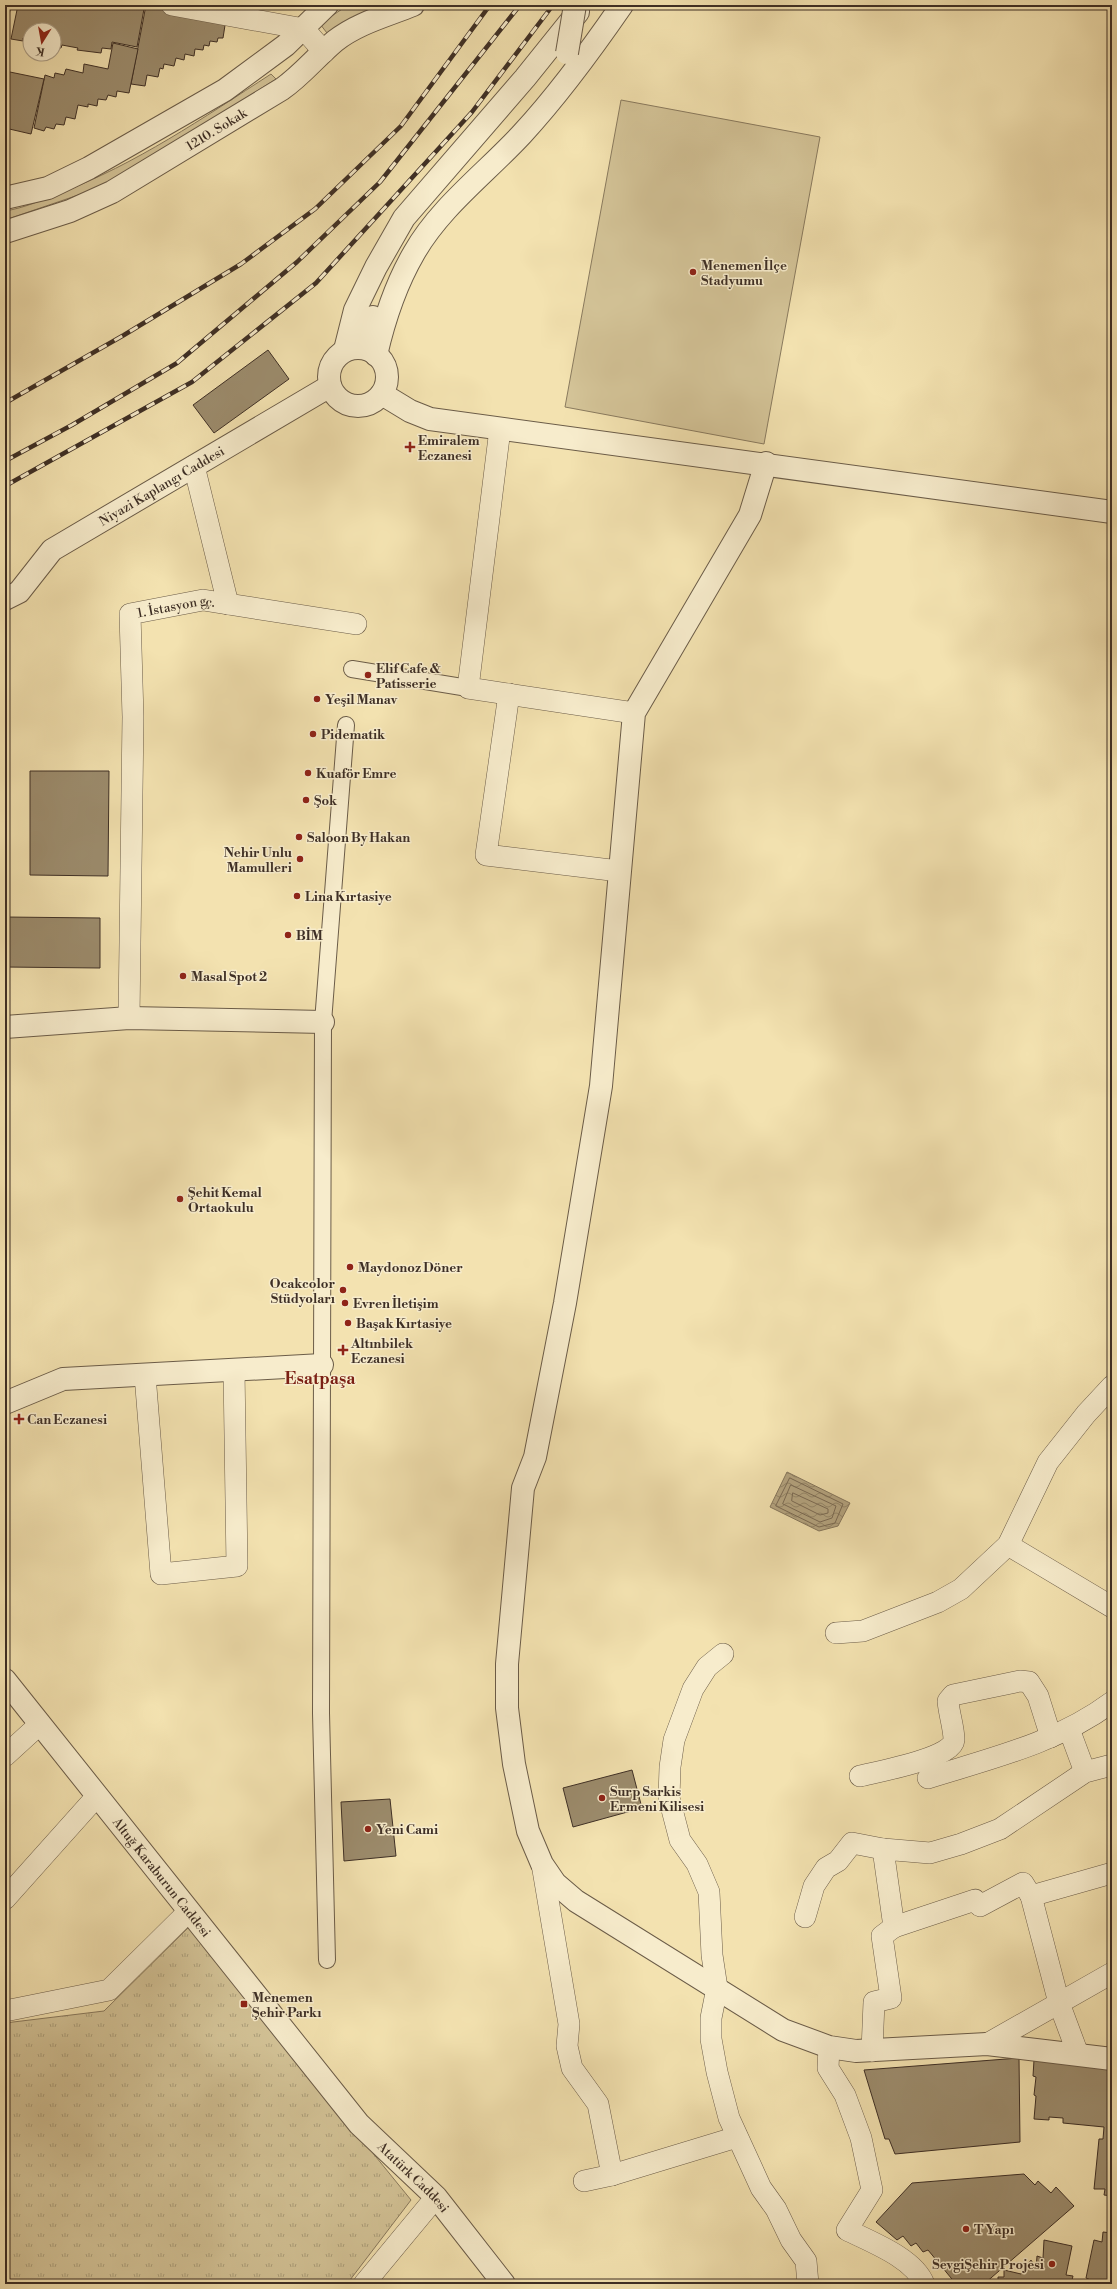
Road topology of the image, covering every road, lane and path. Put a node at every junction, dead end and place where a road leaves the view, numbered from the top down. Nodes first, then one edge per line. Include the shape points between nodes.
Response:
1 (172, 5) edge
2 (327, 5) edge
3 (413, 5) edge
4 (576, 5) edge
5 (584, 5) edge
6 (589, 5) edge
7 (622, 5) edge
8 (304, 28) junction
9 (324, 52) junction
10 (574, 57) junction
11 (5, 198) edge
12 (5, 232) edge
13 (361, 351) junction
14 (330, 386) junction
15 (382, 394) junction
16 (500, 429) junction
17 (766, 463) junction
18 (194, 466) junction
19 (1112, 512) edge
20 (5, 599) edge
21 (228, 604) junction
22 (356, 624) dead end
23 (352, 670) dead end
24 (468, 688) junction
25 (509, 694) junction
26 (634, 713) junction
27 (346, 725) dead end
28 (619, 871) junction
29 (129, 1018) junction
30 (323, 1022) junction
31 (5, 1026) edge
32 (322, 1365) junction
33 (234, 1370) junction
34 (145, 1375) junction
35 (1112, 1386) edge
36 (5, 1403) edge
37 (1008, 1545) junction
38 (1112, 1607) edge
39 (836, 1633) dead end
40 (723, 1654) dead end
41 (5, 1680) edge
42 (1112, 1702) edge
43 (40, 1724) junction
44 (1060, 1733) junction
45 (5, 1756) edge
46 (1112, 1765) edge
47 (1085, 1772) junction
48 (860, 1776) dead end
49 (928, 1778) dead end
50 (97, 1796) junction
51 (883, 1850) junction
52 (542, 1864) junction
53 (1112, 1874) edge
54 (1031, 1896) junction
55 (5, 1898) edge
56 (189, 1911) junction
57 (805, 1917) dead end
58 (894, 1927) junction
59 (327, 1960) dead end
60 (1112, 1973) edge
61 (717, 1988) junction
62 (1059, 2003) junction
63 (5, 2011) edge
64 (987, 2044) junction
65 (829, 2047) junction
66 (872, 2051) junction
67 (1078, 2054) junction
68 (1112, 2059) edge
69 (319, 2074) joint
70 (737, 2137) junction
71 (612, 2175) junction
72 (584, 2181) dead end
73 (436, 2197) junction
74 (364, 2284) edge
75 (504, 2284) edge
76 (808, 2284) edge
77 (924, 2284) edge

1 - 8 street
2 - 8 street
3 - 9 street, 1210. Sokak via 362,24 335,41
4 - 10 street, bridge
5 - 13 street via 525,78 404,218 355,310
6 - 10 street
7 - 10 street
8 - 9 street
8 - 11 street via 267,61 225,90 125,148 48,188
9 - 12 street, 1210. Sokak via 299,77 282,89 112,192 70,211
10 - 13 street via 562,65 544,92 428,214 412,235 385,283
13 - 14 street via 336,356 328,374
13 - 15 street via 385,366 387,375
14 - 15 street via 339,400 357,407 367,406
14 - 18 street, Niyazi Kaplangı Caddesi
15 - 16 street via 410,412 430,419
16 - 17 street
16 - 24 street
17 - 19 street
17 - 26 street via 750,515
18 - 20 street, Niyazi Kaplangı Caddesi via 52,550 19,592
18 - 21 street, 1. İstasyon gç.
21 - 22 street, 1. İstasyon gç.
21 - 29 street, 1. İstasyon gç. via 203,600 130,614 133,717
23 - 24 street
24 - 25 street
25 - 26 street
25 - 28 street via 486,855
26 - 28 street
27 - 30 street
28 - 52 street via 601,1086 565,1303 540,1434 535,1457 523,1488 508,1664 507,1708 514,1764 528,1831
29 - 30 street
29 - 31 street
30 - 32 street
32 - 33 street
32 - 59 street via 321,1713
33 - 34 street
33 - 34 street via 236,1566 161,1574
34 - 36 street via 63,1379
35 - 37 street via 1048,1462
37 - 38 street
37 - 39 street via 961,1589 938,1602 863,1631
40 - 61 street via 707,1667 693,1689 674,1740 669,1798 680,1840 697,1864 709,1892 712,1955
41 - 43 street, Altuğ Karaburun Caddesi
42 - 44 street via 1088,1720
43 - 45 street
43 - 50 street, Altuğ Karaburun Caddesi
44 - 47 street
44 - 48 street via 1029,1682 1020,1681 953,1695 948,1701 954,1741 951,1748 935,1757
44 - 49 street via 1034,1745
46 - 47 street
47 - 51 street via 1000,1829 930,1853
50 - 55 street
50 - 56 street, Altuğ Karaburun Caddesi
51 - 57 street via 852,1844 838,1861 826,1868 814,1886
51 - 58 street
52 - 61 street via 555,1883 576,1901
52 - 71 street via 569,2024 567,2046 572,2068 598,2104
53 - 54 street
54 - 58 street via 1023,1883 980,1906 975,1900
54 - 62 street
56 - 63 street via 109,1990
56 - 69 street, Altuğ Karaburun Caddesi
58 - 66 street via 882,1936 891,1998 874,2002
60 - 62 street
61 - 65 street via 783,2030
61 - 70 street via 711,2018 711,2039 729,2118
62 - 64 street
62 - 67 street
64 - 66 street
64 - 67 street
65 - 66 street
65 - 77 street via 828,2068 845,2095 861,2138 872,2190 847,2230 898,2256 920,2274
67 - 68 street
69 - 73 street, Atatürk Caddesi via 359,2124
70 - 71 street
70 - 76 street via 761,2188 806,2261
71 - 72 street
73 - 74 street
73 - 75 street, Atatürk Caddesi

